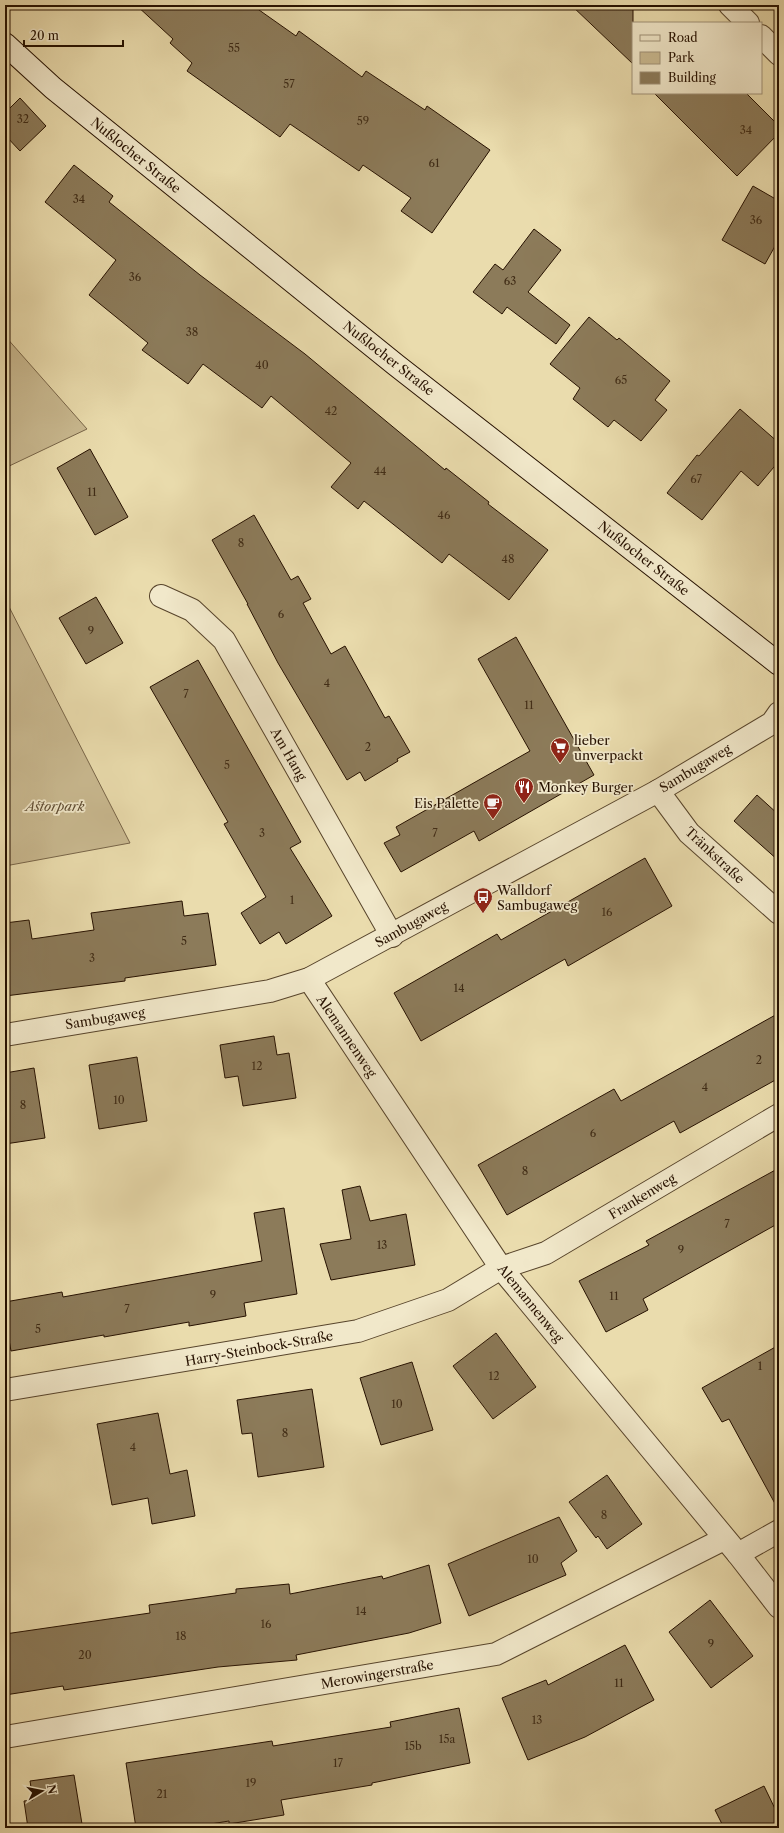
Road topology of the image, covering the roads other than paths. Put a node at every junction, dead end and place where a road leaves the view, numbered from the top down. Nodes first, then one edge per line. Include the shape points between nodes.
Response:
1 (730, 5) edge
2 (747, 22) edge
3 (762, 37) edge
4 (5, 44) edge
5 (779, 54) edge
6 (161, 596) dead end
7 (776, 658) edge
8 (779, 713) edge
9 (658, 791) junction
10 (779, 913) edge
11 (392, 936) junction
12 (309, 979) junction
13 (5, 1035) edge
14 (779, 1115) edge
15 (501, 1268) junction
16 (5, 1390) edge
17 (779, 1531) edge
18 (731, 1547) junction
19 (779, 1607) edge
20 (5, 1737) edge

1 - 2 street
3 - 5 street
4 - 7 street, Nußlocher Straße via 53,88 396,365
6 - 11 street, Am Hang via 192,610 224,640
8 - 9 street, Sambugaweg via 772,723
9 - 10 street, Tränkstraße via 689,833
9 - 11 street, Sambugaweg
11 - 12 street, Sambugaweg
12 - 13 street, Sambugaweg via 270,991
12 - 15 street, Alemannenweg
14 - 15 street, Frankenweg via 546,1253
15 - 16 street, Harry-Steinbock-Straße via 448,1300 358,1331
15 - 18 street, Alemannenweg
17 - 18 street, Merowingerstraße
18 - 19 street, Alemannenweg
18 - 20 street, Merowingerstraße via 496,1654

